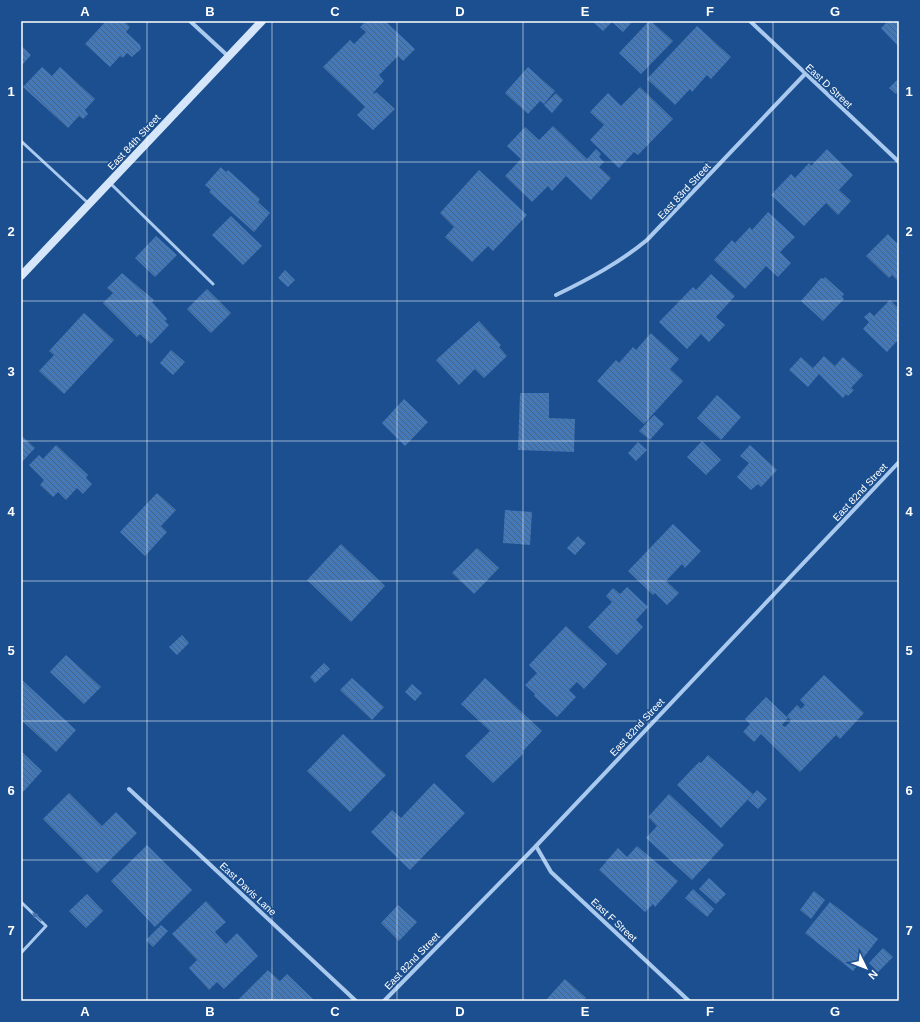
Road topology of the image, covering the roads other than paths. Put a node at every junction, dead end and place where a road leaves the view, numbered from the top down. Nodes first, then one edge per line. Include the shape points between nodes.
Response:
1 (190, 21) edge
2 (262, 21) edge
3 (750, 21) edge
4 (228, 56) junction
5 (804, 74) junction
6 (21, 142) edge
7 (899, 162) edge
8 (109, 182) junction
9 (89, 204) junction
10 (21, 276) edge
11 (214, 284) dead end
12 (556, 295) dead end
13 (899, 462) edge
14 (129, 789) dead end
15 (536, 846) junction
16 (21, 902) edge
17 (21, 953) edge
18 (356, 1001) edge
19 (384, 1001) edge
20 (688, 1001) edge

1 - 4 street
2 - 4 street, East 84th Street
3 - 5 street, East D Street
4 - 8 street, East 84th Street
5 - 7 street, East D Street
5 - 12 street, East 83rd Street via 647,240 598,275
6 - 9 lane
8 - 9 street, East 84th Street
8 - 11 lane
9 - 10 street, East 84th Street
13 - 15 street, East 82nd Street
14 - 18 street, East Davis Lane
15 - 19 street, East 82nd Street
15 - 20 street, East F Street via 551,872
17 -> 16 lane via 46,926

